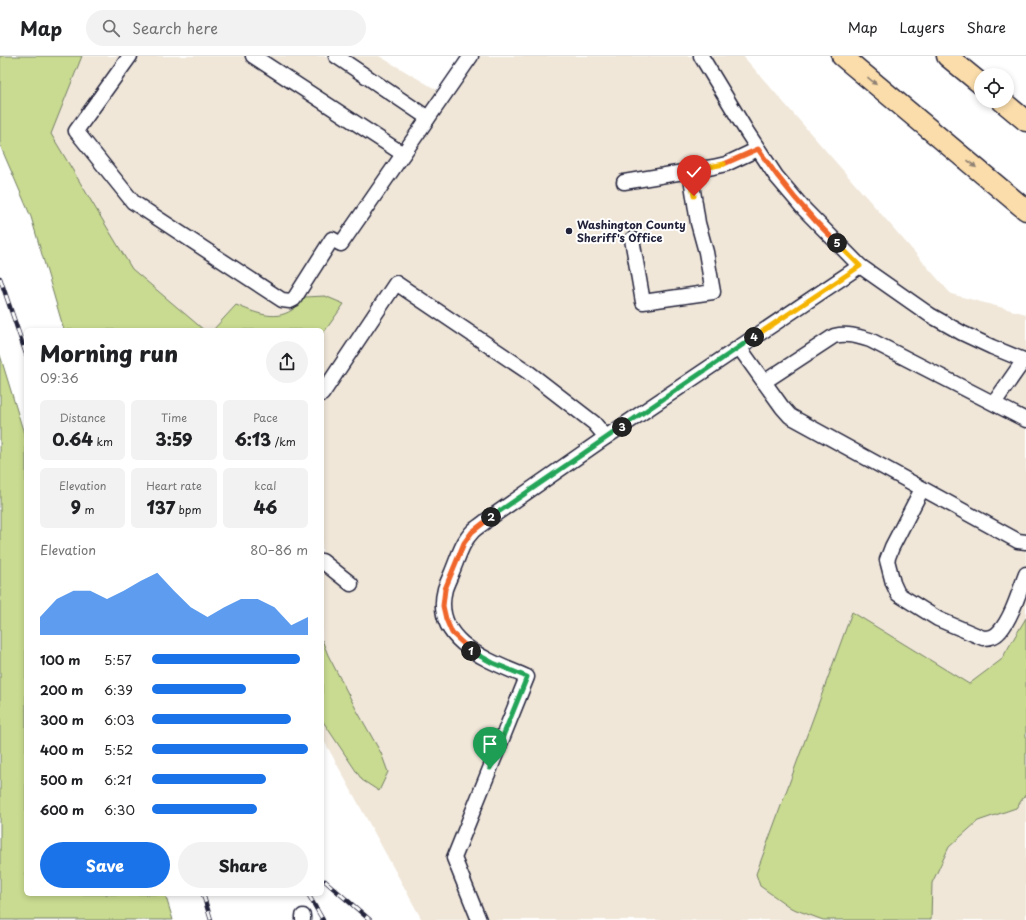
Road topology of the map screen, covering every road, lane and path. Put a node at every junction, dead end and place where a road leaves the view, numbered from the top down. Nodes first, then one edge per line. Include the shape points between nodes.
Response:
1 (130, 56) edge
2 (253, 56) edge
3 (336, 56) edge
4 (471, 56) edge
5 (701, 56) edge
6 (842, 56) edge
7 (947, 56) edge
8 (974, 78) edge
9 (1010, 108) edge
10 (428, 118) junction
11 (1026, 121) edge
12 (758, 149) junction
13 (403, 154) junction
14 (690, 171) junction
15 (624, 182) dead end
16 (1026, 210) edge
17 (632, 239) dead end
18 (860, 266) junction
19 (739, 347) junction
20 (1025, 360) edge
21 (764, 382) junction
22 (324, 391) edge
23 (994, 403) junction
24 (1026, 420) edge
25 (606, 437) junction
26 (922, 489) junction
27 (1026, 542) edge
28 (324, 563) edge
29 (1026, 574) edge
30 (350, 584) dead end
31 (479, 920) edge

1 - 13 street via 76,131 133,202 282,300 294,299 332,239 341,244
2 - 13 street
3 - 10 street
4 - 10 street
5 - 12 street
6 -> 16 highway
7 - 8 highway
9 - 11 highway
10 - 13 street
12 - 14 street via 726,164
12 - 18 street via 776,176 804,209
14 - 15 street
14 - 17 street via 713,292 643,302
18 - 19 street
18 - 20 street via 962,334
19 - 21 street
19 - 25 street
20 - 23 street
21 - 23 street via 834,336 851,334 870,340
21 - 26 street via 790,416
22 - 25 street via 396,283 528,372 594,423
23 - 24 street
25 - 31 street via 472,532 464,543 445,589 443,606 452,633 472,651 527,677 454,858
26 - 27 street via 1018,541
26 - 29 street via 887,560 898,594 938,619 983,638 990,638 999,632 1010,613
28 - 30 street

